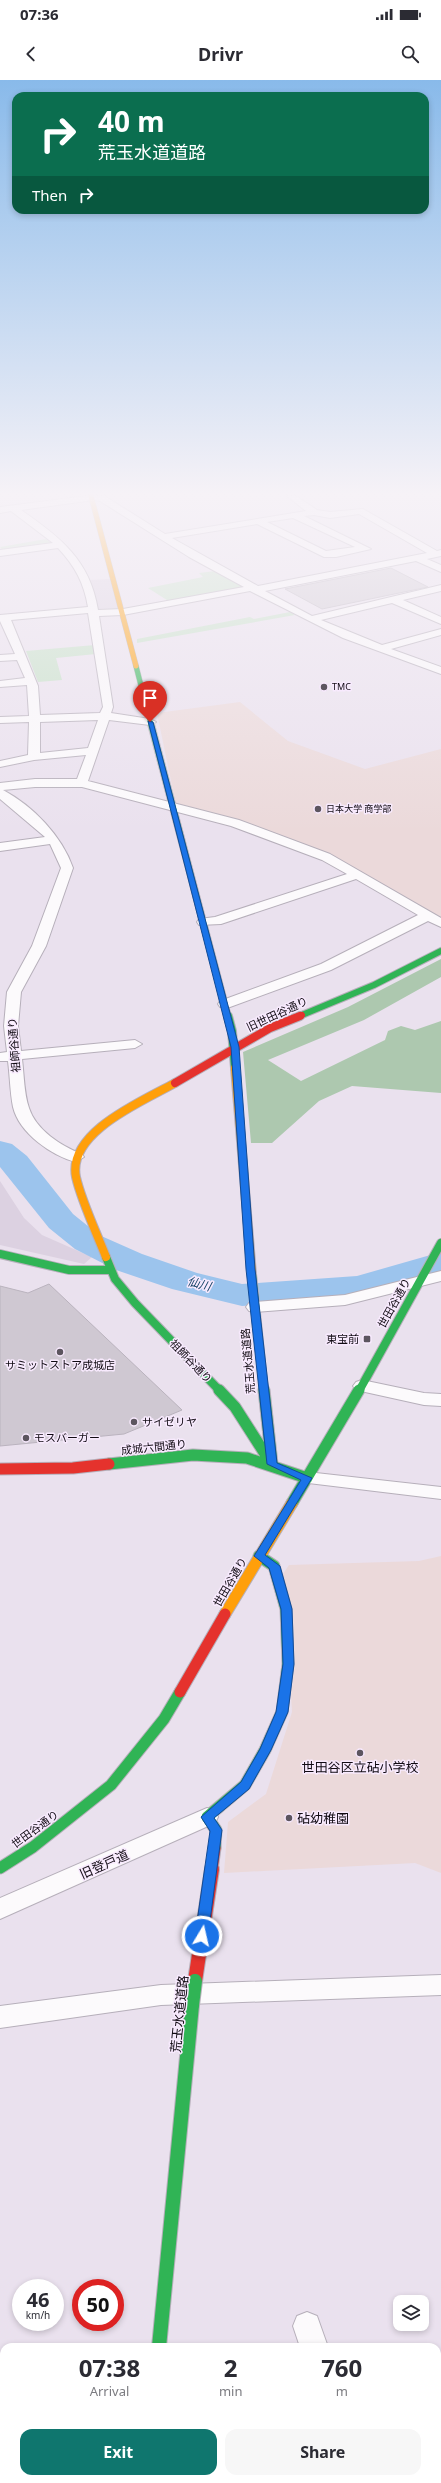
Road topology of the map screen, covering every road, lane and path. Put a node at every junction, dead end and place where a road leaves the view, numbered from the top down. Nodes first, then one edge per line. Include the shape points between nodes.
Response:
1 (92, 608) edge
2 (122, 608) edge
3 (145, 608) edge
4 (290, 608) edge
5 (355, 608) edge
6 (412, 608) edge
7 (93, 612) junction
8 (123, 612) junction
9 (3, 617) edge
10 (311, 619) junction
11 (441, 621) edge
12 (441, 632) edge
13 (380, 649) junction
14 (22, 657) junction
15 (0, 658) edge
16 (441, 671) edge
17 (31, 681) junction
18 (0, 684) edge
19 (106, 716) junction
20 (35, 719) junction
21 (0, 720) edge
22 (150, 722) junction
23 (92, 751) junction
24 (34, 757) junction
25 (0, 764) edge
26 (82, 783) junction
27 (0, 787) edge
28 (0, 793) edge
29 (172, 806) junction
30 (52, 840) junction
31 (0, 848) edge
32 (357, 875) junction
33 (428, 916) junction
34 (204, 922) junction
35 (441, 924) edge
36 (441, 951) edge
37 (225, 1004) junction
38 (135, 1044) dead end
39 (235, 1047) junction
40 (7, 1057) edge
41 (76, 1158) junction
42 (439, 1246) edge
43 (0, 1254) edge
44 (111, 1270) junction
45 (441, 1276) edge
46 (419, 1282) junction
47 (255, 1305) junction
48 (362, 1386) junction
49 (441, 1400) edge
50 (264, 1403) junction
51 (235, 1407) junction
52 (272, 1464) junction
53 (0, 1469) edge
54 (307, 1478) junction
55 (441, 1493) edge
56 (259, 1556) junction
57 (207, 1817) junction
58 (0, 1868) edge
59 (0, 1909) edge
60 (441, 1985) edge
61 (0, 2017) edge
62 (159, 2343) edge

1 - 7 street
2 - 8 main road
3 - 8 street
4 - 10 street
5 - 10 street
6 - 11 street
7 - 8 street
7 - 9 street
7 - 19 street via 106,686
8 - 22 main road
9 - 14 street
10 - 13 street
12 - 13 street
13 - 16 street
14 - 15 street
14 - 17 street
17 - 18 street
17 - 20 street
19 - 20 street
19 - 22 street
19 - 23 street
20 - 21 street
20 - 24 street
22 - 29 main road
23 - 24 street
23 - 26 street
24 - 25 street
26 - 27 street via 35,783
26 - 29 street
28 - 30 street, 祖師谷通り via 34,819
29 - 32 street via 272,837 326,857
29 - 34 main road
30 - 31 street
30 - 40 street, 祖師谷通り via 65,859 67,868 39,946 14,992
32 - 33 street
32 - 34 street via 231,916
33 - 35 street
33 - 37 street via 326,967
34 - 37 main road
36 - 39 main road, 旧世田谷通り via 374,985 270,1028
37 - 39 main road
38 - 40 street
39 - 41 main road, 旧世田谷通り via 105,1123
39 - 47 main road, 荒玉水道道路
40 - 41 street, 祖師谷通り via 24,1118 34,1130 66,1154
41 - 44 main road, 祖師谷通り via 76,1177
42 - 46 main road, 世田谷通り
43 - 44 main road via 82,1273 99,1274
44 - 51 main road, 祖師谷通り via 135,1303
45 - 46 street
46 - 47 street via 345,1300
46 - 48 main road, 世田谷通り
47 - 50 main road, 荒玉水道道路
48 - 49 street
48 - 54 main road, 世田谷通り
50 - 51 street via 250,1411
50 - 52 main road, 荒玉水道道路
51 - 52 main road, 祖師谷通り
52 - 53 main road, 成城六間通り via 247,1458 193,1455 73,1468
52 - 54 main road, 成城六間通り
54 - 55 street
54 - 56 main road, 世田谷通り
56 - 57 main road via 274,1566 286,1609 288,1664 282,1712 265,1750 245,1785
56 - 58 main road, 世田谷通り via 164,1719 138,1753 111,1785 33,1847
57 - 59 street, 旧登戸道
57 - 62 main road, 荒玉水道道路, bridge via 216,1830 215,1847 192,2005
60 - 61 street via 161,1995

